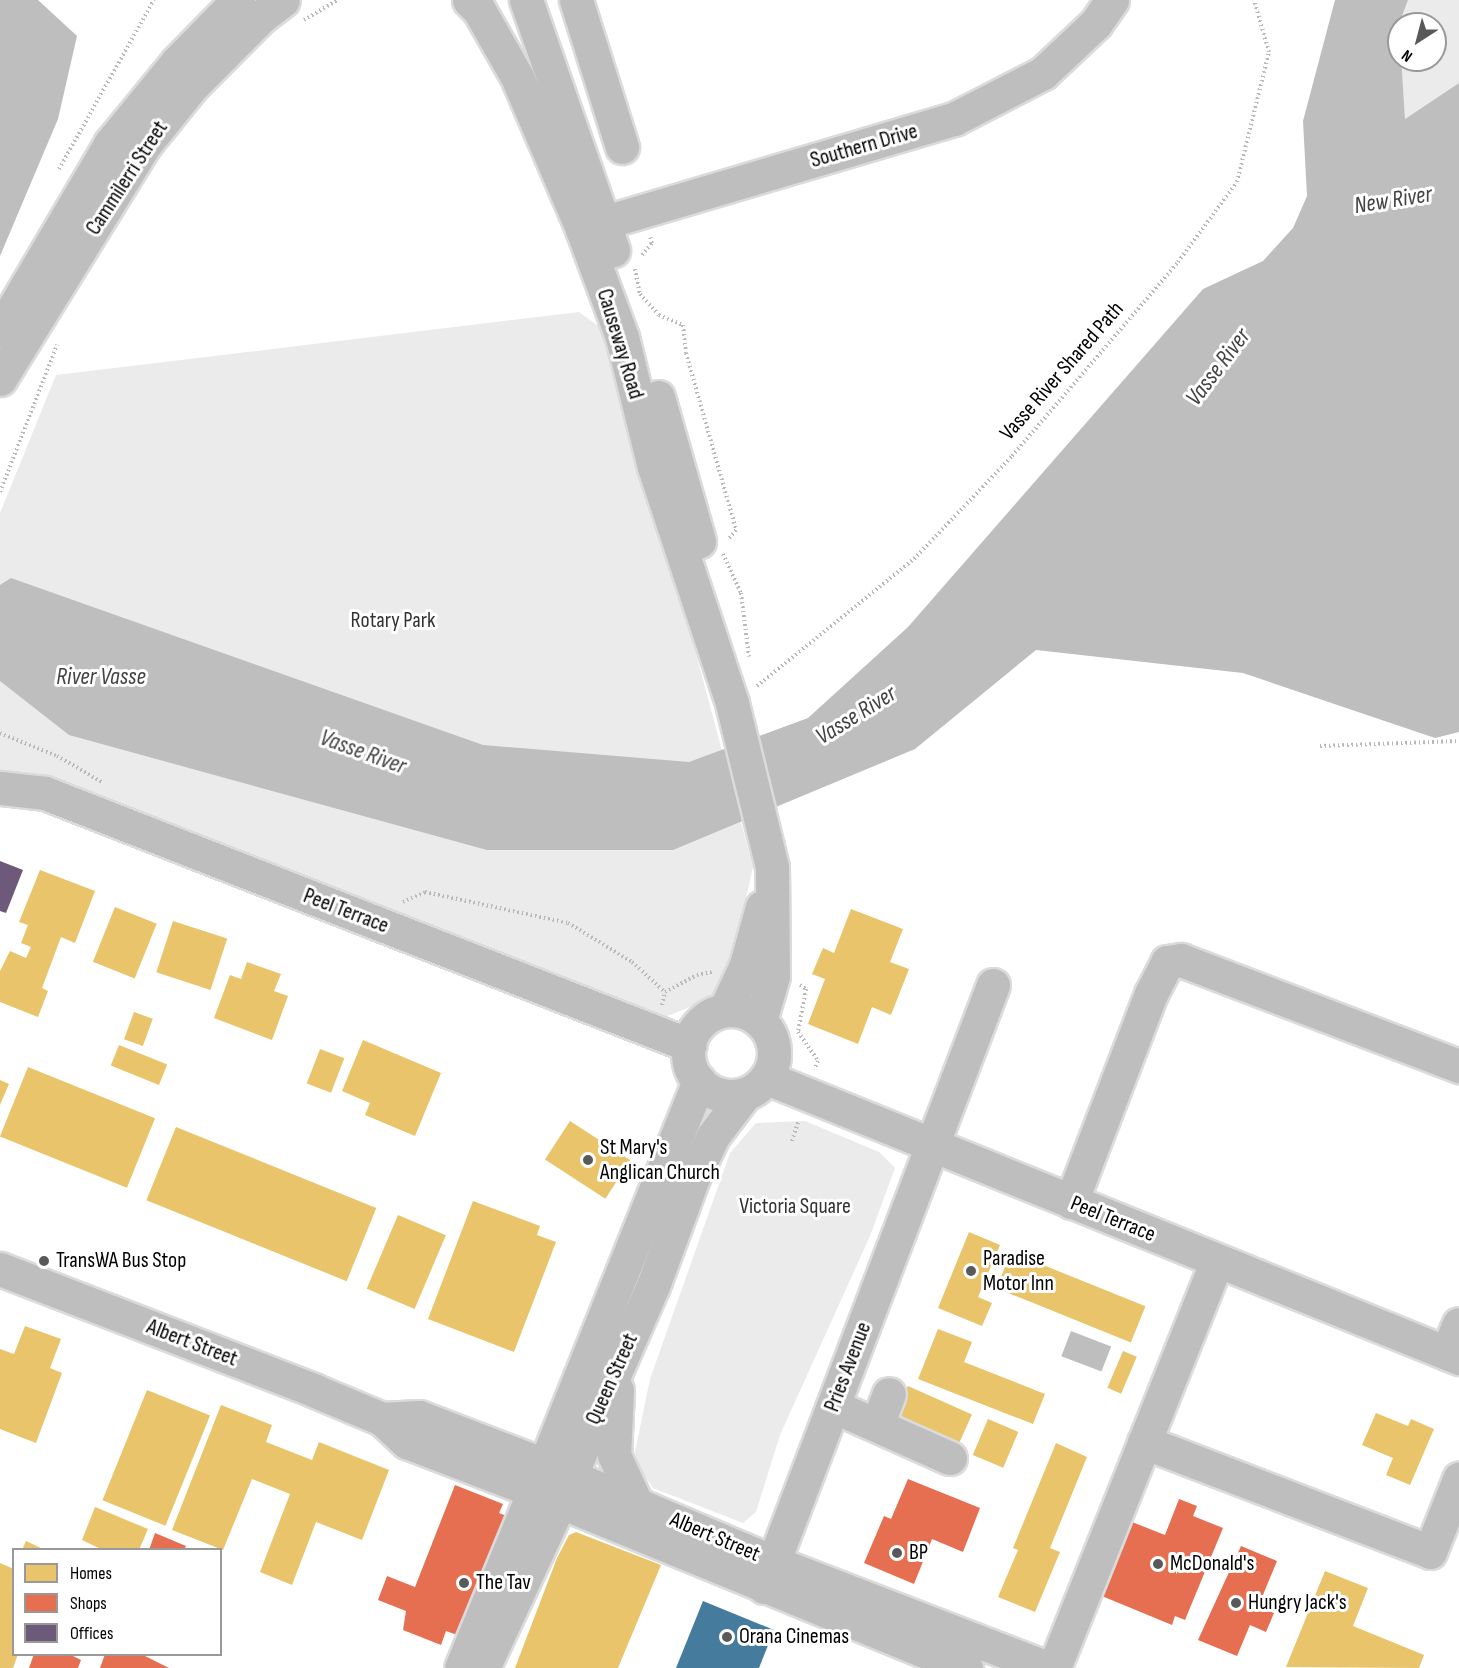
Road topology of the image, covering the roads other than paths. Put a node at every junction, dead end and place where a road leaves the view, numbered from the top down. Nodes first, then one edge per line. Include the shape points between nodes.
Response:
1 (238, 0) edge
2 (469, 0) edge
3 (526, 0) edge
4 (576, 0) edge
5 (1112, 0) edge
6 (291, 12) edge
7 (622, 147) dead end
8 (593, 226) junction
9 (0, 331) edge
10 (0, 379) edge
11 (0, 788) edge
12 (772, 867) junction
13 (993, 985) dead end
14 (725, 1010) junction
15 (760, 1021) junction
16 (689, 1045) junction
17 (1459, 1066) edge
18 (699, 1082) junction
19 (756, 1086) junction
20 (932, 1146) junction
21 (1071, 1202) junction
22 (1217, 1261) junction
23 (0, 1269) edge
24 (1459, 1324) edge
25 (1453, 1356) edge
26 (618, 1364) junction
27 (889, 1394) dead end
28 (832, 1406) junction
29 (877, 1425) junction
30 (1144, 1443) junction
31 (950, 1458) dead end
32 (1459, 1479) edge
33 (552, 1483) junction
34 (637, 1505) junction
35 (769, 1574) junction
36 (461, 1668) edge
37 (483, 1668) edge
38 (966, 1668) edge
39 (1047, 1668) edge
40 (1054, 1668) edge

1 - 9 main road, Cammilerri Street via 177,62 110,144
2 - 8 main road, Causeway Road via 479,10 517,77
3 - 8 main road, Causeway Road
4 - 7 main road
5 - 8 main road, Southern Drive via 1096,22 1043,73 954,119
6 - 10 main road, Cammilerri Street via 262,16 193,85 146,143
8 - 12 main road, Causeway Road via 654,467 743,696
11 - 16 main road, Peel Terrace via 45,793
12 - 14 main road, Causeway Road via 746,965
12 - 15 main road, Causeway Road via 773,976
13 - 20 main road, Pries Avenue
14 - 15 main road via 748,1013
14 - 16 main road via 704,1020
15 - 19 main road via 774,1046 773,1064
16 - 18 main road via 691,1068
17 - 21 main road via 1181,960 1167,962
18 - 19 main road via 721,1095
18 - 33 main road, Queen Street
19 - 20 main road, Peel Terrace via 806,1094
19 - 26 main road, Queen Street via 704,1154
20 - 21 main road, Peel Terrace
20 - 28 main road, Pries Avenue
21 - 22 main road, Peel Terrace
22 - 25 main road, Peel Terrace
22 - 30 main road
23 - 33 main road, Albert Street via 382,1419 419,1417
24 - 25 main road
26 - 33 main road, Queen Street
26 - 34 main road via 614,1455
27 - 29 main road
28 - 29 main road
28 - 35 main road, Pries Avenue
29 - 31 main road
30 - 32 main road via 1430,1552
30 - 40 main road
33 - 34 main road, Albert Street
33 - 35 main road, Albert Street
33 - 36 main road, Queen Street
33 - 37 main road, Queen Street
34 - 35 main road, Albert Street
35 - 38 main road, Albert Street
35 - 39 main road, Albert Street

